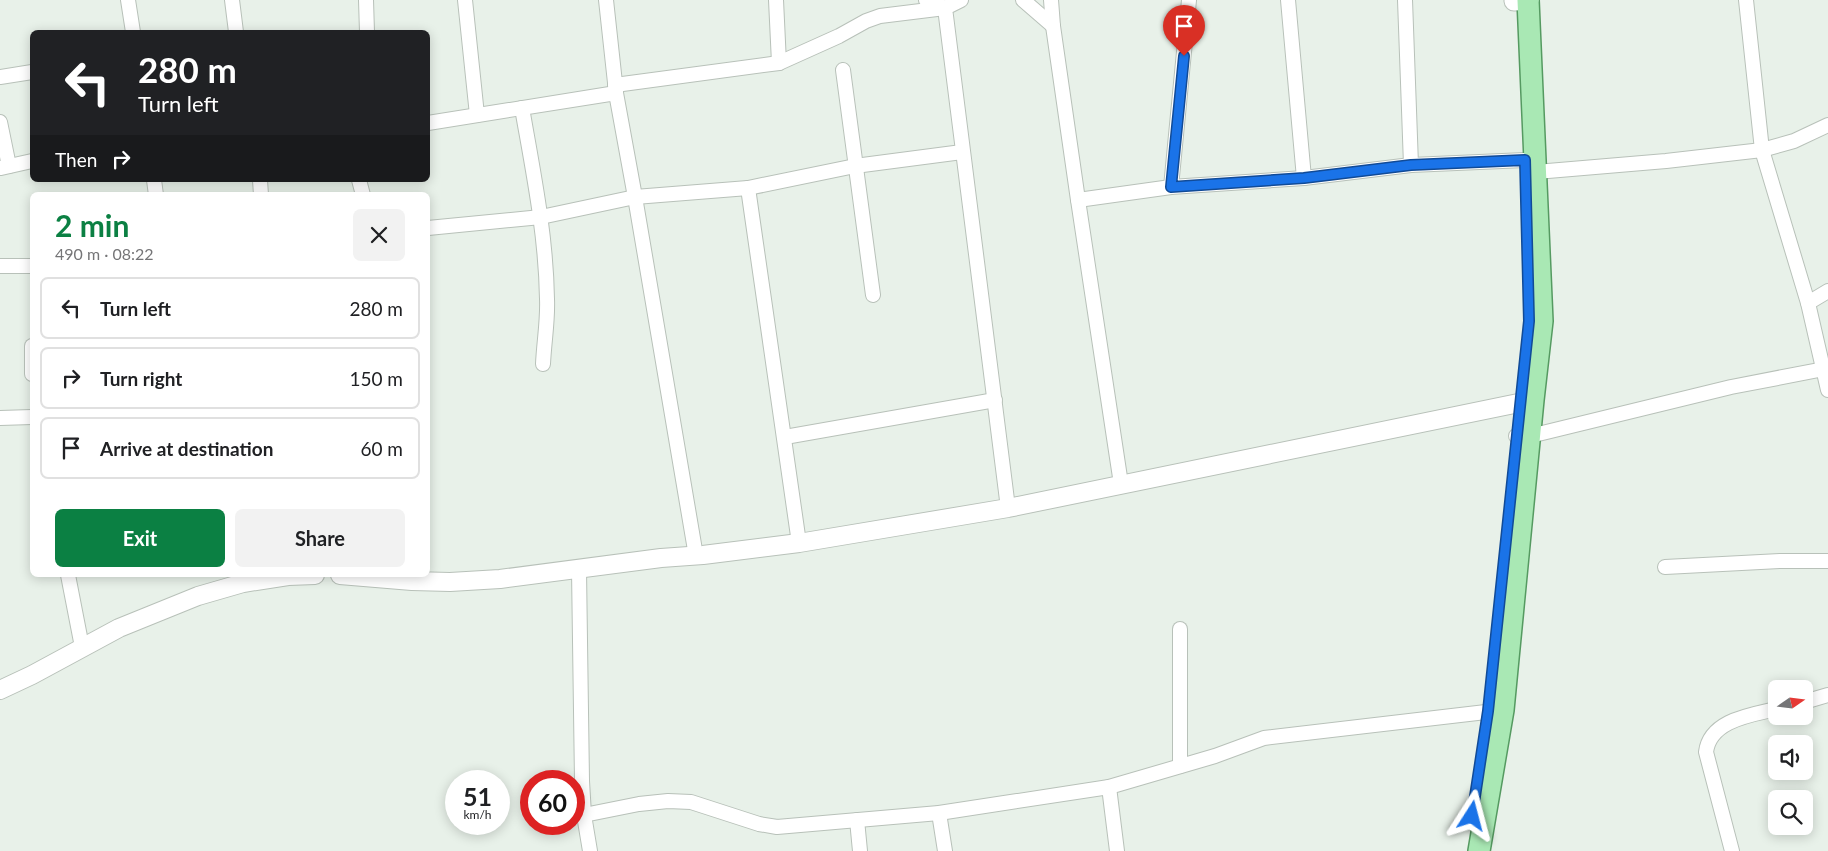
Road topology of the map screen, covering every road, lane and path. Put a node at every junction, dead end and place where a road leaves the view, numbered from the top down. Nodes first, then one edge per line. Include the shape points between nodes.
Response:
1 (128, 0) edge
2 (232, 0) edge
3 (366, 0) edge
4 (466, 0) edge
5 (606, 0) edge
6 (776, 0) edge
7 (926, 0) edge
8 (961, 0) edge
9 (1023, 0) edge
10 (1051, 0) edge
11 (1189, 0) edge
12 (1288, 0) edge
13 (1405, 0) edge
14 (1514, 0) edge
15 (1528, 0) edge
16 (1746, 0) edge
17 (945, 8) junction
18 (1053, 26) junction
19 (133, 30) edge
20 (236, 30) edge
21 (367, 30) edge
22 (779, 63) junction
23 (843, 70) dead end
24 (30, 72) edge
25 (0, 77) edge
26 (616, 89) junction
27 (522, 108) junction
28 (477, 115) junction
29 (0, 122) edge
30 (430, 123) edge
31 (1828, 126) edge
32 (1762, 150) junction
33 (962, 152) junction
34 (30, 161) edge
35 (1411, 165) junction
36 (854, 166) junction
37 (1531, 166) junction
38 (4, 167) edge
39 (1304, 178) junction
40 (1171, 187) junction
41 (748, 188) junction
42 (635, 197) junction
43 (1078, 200) junction
44 (541, 217) junction
45 (430, 228) edge
46 (0, 266) edge
47 (30, 266) edge
48 (1828, 291) edge
49 (873, 295) dead end
50 (1808, 303) junction
51 (543, 364) dead end
52 (1824, 369) junction
53 (1828, 390) edge
54 (994, 400) junction
55 (1526, 401) junction
56 (30, 417) edge
57 (0, 418) edge
58 (1523, 436) junction
59 (785, 437) junction
60 (1121, 484) junction
61 (1008, 508) junction
62 (799, 543) junction
63 (696, 556) junction
64 (1828, 561) edge
65 (1665, 567) dead end
66 (579, 570) junction
67 (68, 577) edge
68 (282, 577) edge
69 (364, 577) edge
70 (1180, 629) dead end
71 (82, 647) junction
72 (0, 690) edge
73 (1828, 695) edge
74 (1813, 699) edge
75 (1496, 710) junction
76 (1768, 711) edge
77 (1180, 766) junction
78 (582, 770) edge
79 (1109, 787) junction
80 (940, 813) junction
81 (585, 815) edge
82 (857, 820) junction
83 (585, 821) edge
84 (590, 851) edge
85 (860, 851) edge
86 (945, 851) edge
87 (1117, 851) edge
88 (1467, 851) edge
89 (1479, 851) edge
90 (1732, 851) edge

1 - 19 street
2 - 20 street
3 - 21 street
4 - 28 street
5 - 26 street
6 - 22 street
7 - 17 street
8 - 17 street
9 - 18 street
10 - 18 street
11 - 40 street
12 - 39 street
13 - 35 street
14 - 15 main road
14 - 37 main road
15 - 37 main road
16 - 32 street
17 - 22 street via 880,16
17 - 33 street
18 - 43 street
22 - 26 street
23 - 36 street
24 - 25 street
26 - 27 street
26 - 42 street
27 - 28 street
27 - 44 street
28 - 30 street
29 - 38 street
31 - 32 street
32 - 37 street via 1666,161
32 - 50 street
33 - 36 street
33 - 54 street
34 - 38 street
35 - 37 street
35 - 39 street
36 - 41 street
36 - 49 street
37 - 55 main road
39 - 40 street
40 - 43 street
41 - 42 street
41 - 59 street
42 - 44 street
42 - 63 street
43 - 60 street
44 - 45 street
44 - 51 street via 547,300
46 - 47 street
48 - 50 street
50 - 52 street
52 - 53 street
52 - 58 street via 1731,387
54 - 59 street
54 - 61 street
55 - 58 main road
55 - 60 street
56 - 57 street
58 - 75 main road
59 - 62 street
60 - 61 street
61 - 62 street
62 - 63 street
63 - 66 street
64 - 65 street
66 - 69 street via 450,582
66 - 78 street
67 - 71 street
68 - 71 street via 243,583 198,596
70 - 77 street
71 - 72 street
73 - 74 street
75 - 77 street via 1264,738
75 - 88 main road
75 - 89 main road
76 - 90 street via 1723,726 1707,744 1706,752
77 - 79 street
79 - 80 street
79 - 87 street
80 - 82 street
80 - 86 street
81 - 82 street via 668,801 691,802 777,827
82 - 85 street
83 - 84 street

